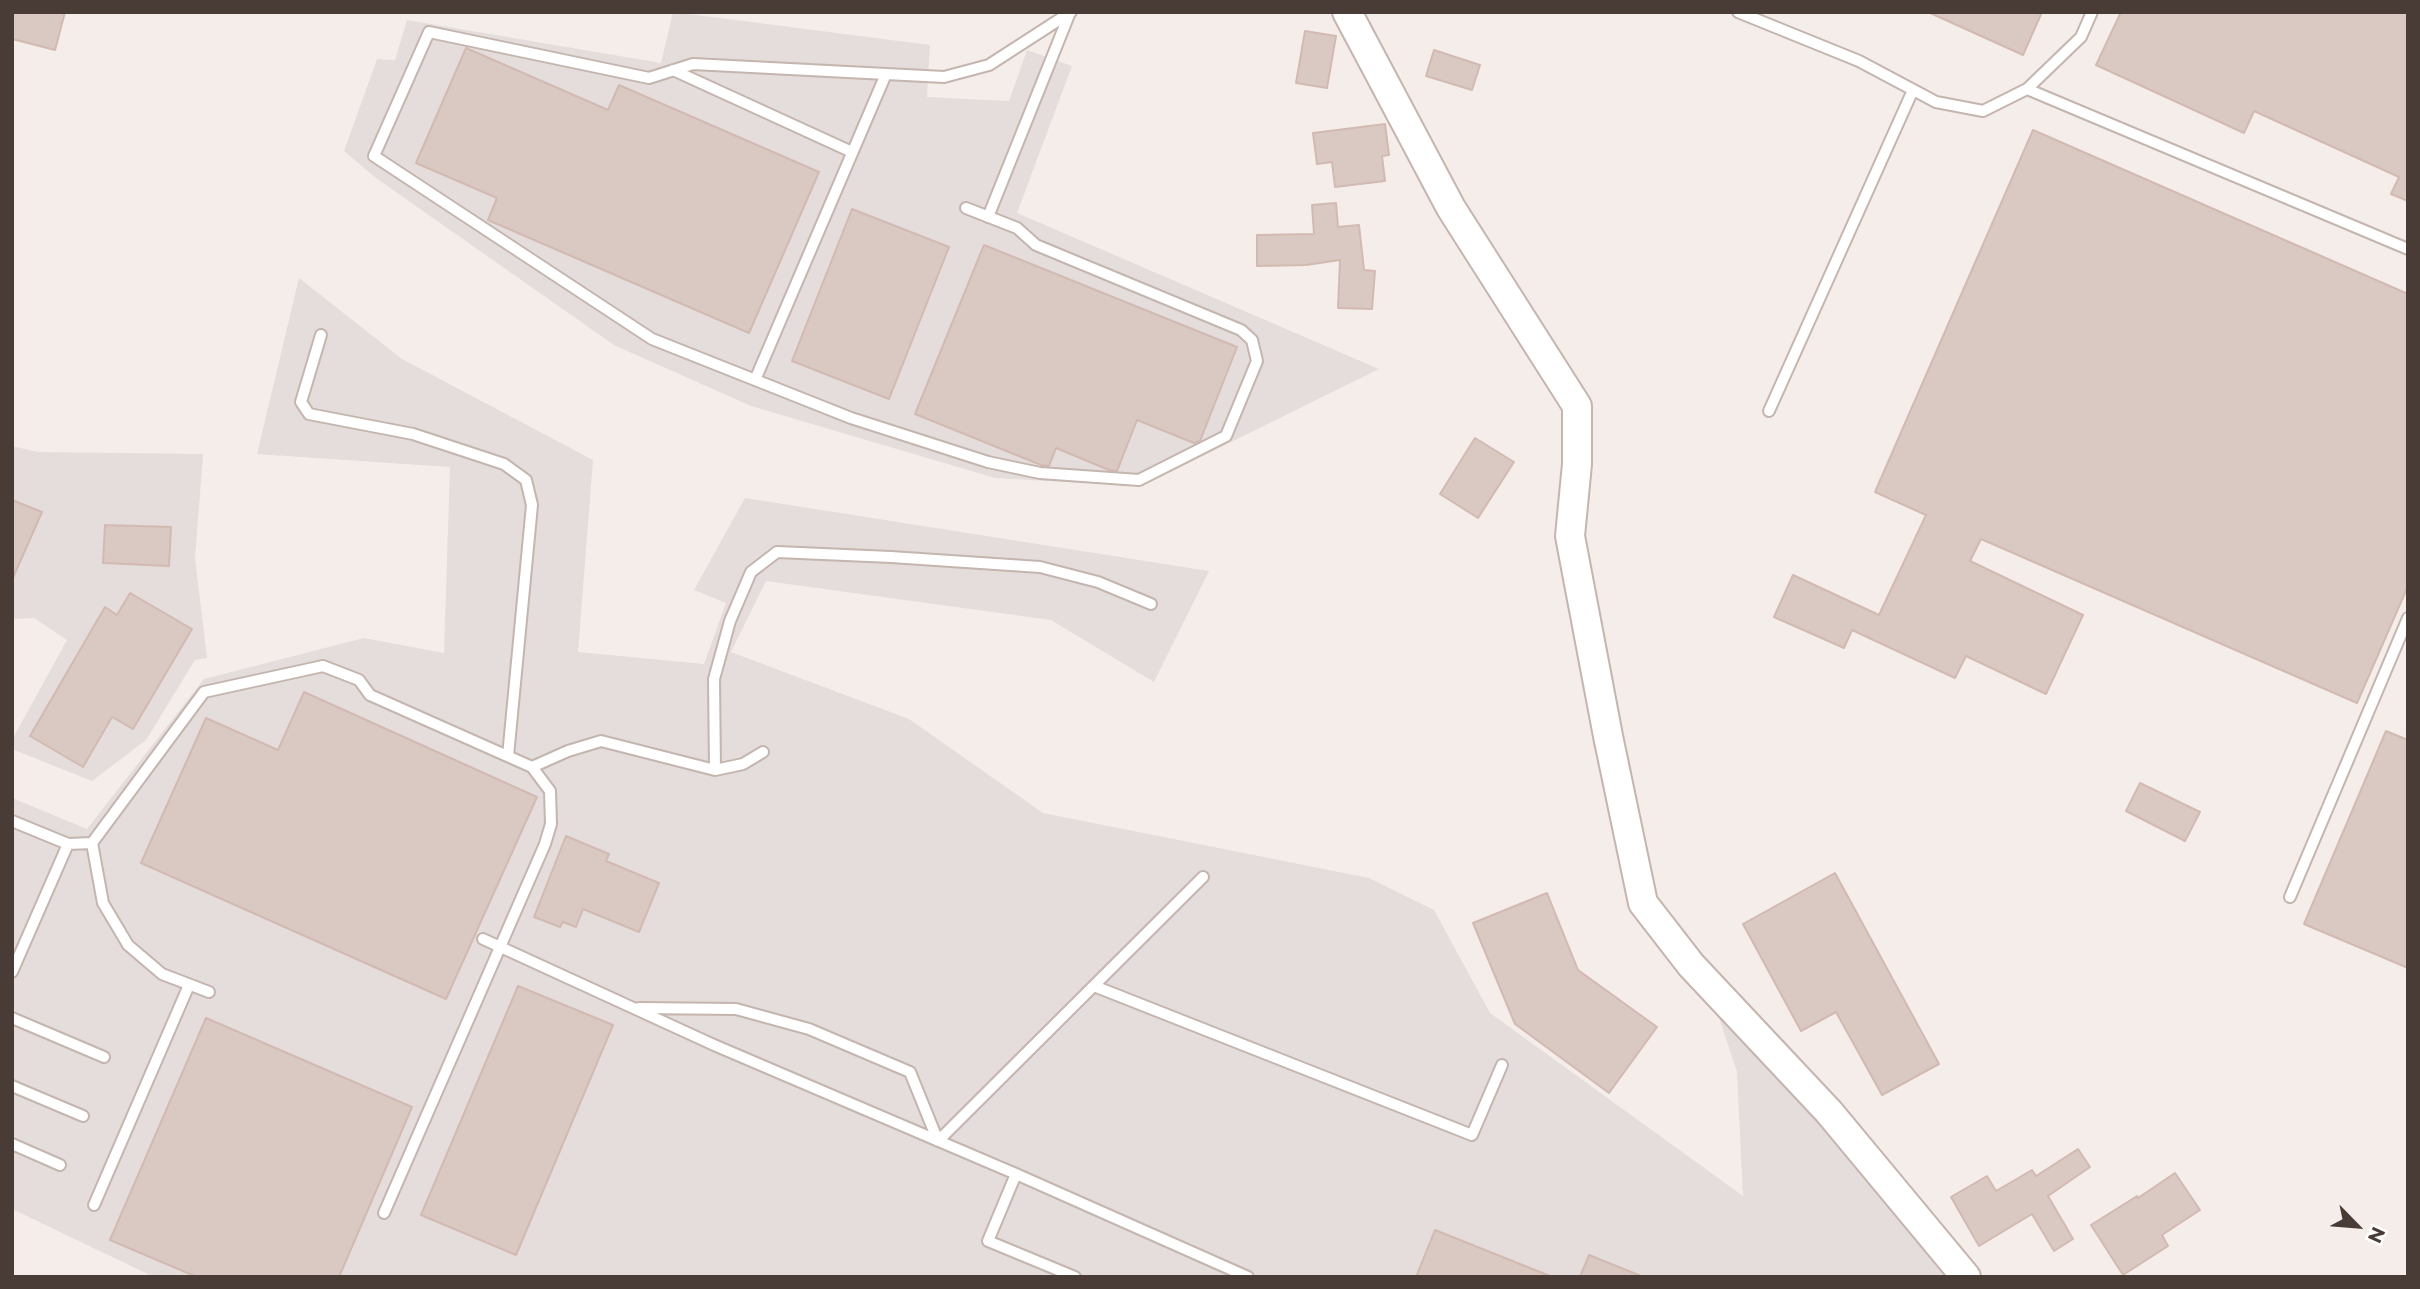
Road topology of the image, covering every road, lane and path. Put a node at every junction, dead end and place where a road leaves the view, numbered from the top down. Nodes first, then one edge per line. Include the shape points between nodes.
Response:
1 (1347, 12) edge
2 (1738, 12) edge
3 (2092, 12) edge
4 (1070, 13) edge
5 (673, 70) junction
6 (886, 74) junction
7 (2027, 89) junction
8 (1913, 90) junction
9 (852, 152) junction
10 (966, 208) dead end
11 (988, 217) junction
12 (2408, 249) edge
13 (321, 335) dead end
14 (755, 380) junction
15 (1769, 411) dead end
16 (1150, 604) dead end
17 (2408, 618) edge
18 (763, 752) dead end
19 (508, 756) junction
20 (532, 767) junction
21 (715, 770) junction
22 (12, 821) edge
23 (68, 844) junction
24 (92, 844) junction
25 (1203, 877) dead end
26 (2290, 897) dead end
27 (483, 940) dead end
28 (500, 948) junction
29 (12, 972) edge
30 (189, 985) junction
31 (1094, 986) junction
32 (209, 992) dead end
33 (633, 1008) junction
34 (12, 1018) edge
35 (104, 1057) dead end
36 (1502, 1065) dead end
37 (12, 1086) edge
38 (83, 1116) dead end
39 (939, 1141) junction
40 (12, 1144) edge
41 (60, 1166) dead end
42 (1016, 1174) junction
43 (94, 1205) dead end
44 (384, 1213) dead end
45 (1061, 1274) edge
46 (1075, 1277) edge
47 (1248, 1277) edge
48 (1966, 1277) edge

1 - 48 street via 1451,208 1577,406 1570,536 1643,903 1691,965 1829,1112
2 - 8 lane via 1858,61
3 - 7 lane via 2081,37
4 - 6 lane via 989,65 944,77
4 - 11 lane
5 - 6 lane via 693,64
5 - 9 lane
5 - 14 lane via 649,78 429,32 374,156 652,339
6 - 9 lane
7 - 8 lane via 1983,111 1936,102
7 - 12 lane
8 - 15 lane
9 - 14 lane
10 - 11 lane
11 - 14 lane via 1017,228 1036,245 1241,330 1252,340 1257,361 1226,436 1139,480 1040,473 988,462 851,418
13 - 19 lane via 302,402 309,414 413,434 504,464 526,480 532,505
16 - 21 lane via 1098,582 1040,567 777,552 751,572 730,621 714,679
17 - 26 lane
18 - 21 lane via 743,764
19 - 20 lane
19 - 24 lane via 370,695 359,680 323,666 204,691
20 - 21 lane via 601,741
20 - 28 lane via 550,791 551,824
22 - 23 lane
23 - 24 lane
23 - 29 lane
24 - 30 lane via 103,903 128,945 162,974
25 - 31 lane
27 - 28 lane
28 - 33 lane
28 - 44 lane
30 - 32 lane
30 - 43 lane
31 - 36 lane via 1472,1135
31 - 39 lane
33 - 39 lane
33 - 39 lane via 736,1009 809,1029 910,1072
34 - 35 lane
37 - 38 lane
39 - 42 lane
40 - 41 lane
42 - 45 lane via 988,1241
42 - 47 lane
45 - 46 lane

